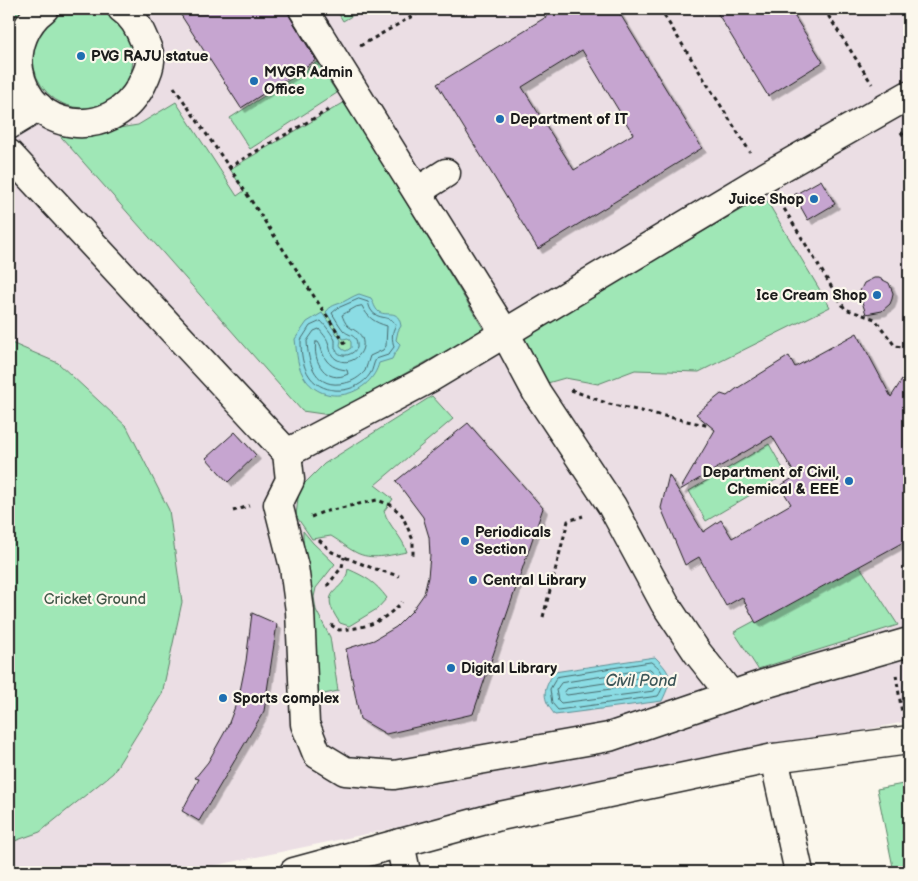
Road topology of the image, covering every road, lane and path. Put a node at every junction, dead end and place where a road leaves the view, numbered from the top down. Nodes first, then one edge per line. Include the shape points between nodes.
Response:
1 (44, 9) edge
2 (122, 9) edge
3 (303, 9) edge
4 (425, 9) edge
5 (660, 9) edge
6 (824, 9) edge
7 (335, 60) junction
8 (15, 81) edge
9 (173, 85) dead end
10 (357, 94) junction
11 (898, 101) edge
12 (39, 107) junction
13 (9, 125) edge
14 (9, 154) edge
15 (229, 167) junction
16 (446, 173) dead end
17 (765, 177) junction
18 (418, 191) junction
19 (505, 333) junction
20 (346, 345) dead end
21 (909, 348) edge
22 (537, 393) junction
23 (710, 426) dead end
24 (287, 453) junction
25 (278, 504) junction
26 (612, 506) junction
27 (313, 534) dead end
28 (344, 557) junction
29 (413, 557) dead end
30 (399, 576) dead end
31 (325, 588) dead end
32 (402, 602) dead end
33 (543, 616) dead end
34 (326, 621) dead end
35 (900, 644) edge
36 (731, 695) junction
37 (908, 747) edge
38 (774, 758) junction
39 (400, 843) junction
40 (294, 872) edge
41 (406, 872) edge
42 (799, 872) edge

1 - 8 street via 29,24 20,43
2 - 12 street via 139,27 150,61 135,98 122,111 106,120 89,124 54,118
3 - 7 street
4 - 7 path
5 - 17 path
6 - 11 path
7 - 10 street
8 - 12 street
9 - 15 path
10 - 15 path
10 - 18 street
11 - 17 street
12 - 13 street
14 - 24 street
15 - 20 path
16 - 18 street
17 - 19 street
17 - 21 path via 845,309 875,319 896,346
18 - 19 street
19 - 22 street
19 - 24 street via 430,378
22 - 23 path via 561,386 609,404
22 - 26 street
24 - 25 street via 290,480
25 - 29 path via 299,523 323,512 378,500 391,505 402,516 413,540
25 - 36 street via 294,566 300,611 305,724 317,754 345,771 394,775 609,737
26 - 33 path via 568,521
26 - 36 street via 665,604
27 - 28 path via 332,552
28 - 30 path
28 - 31 path via 342,567
32 - 34 path via 367,626 339,630
35 - 36 street
35 - 37 path
37 - 38 street
38 - 39 street via 500,816
38 - 42 street
39 - 40 street
39 - 41 street

